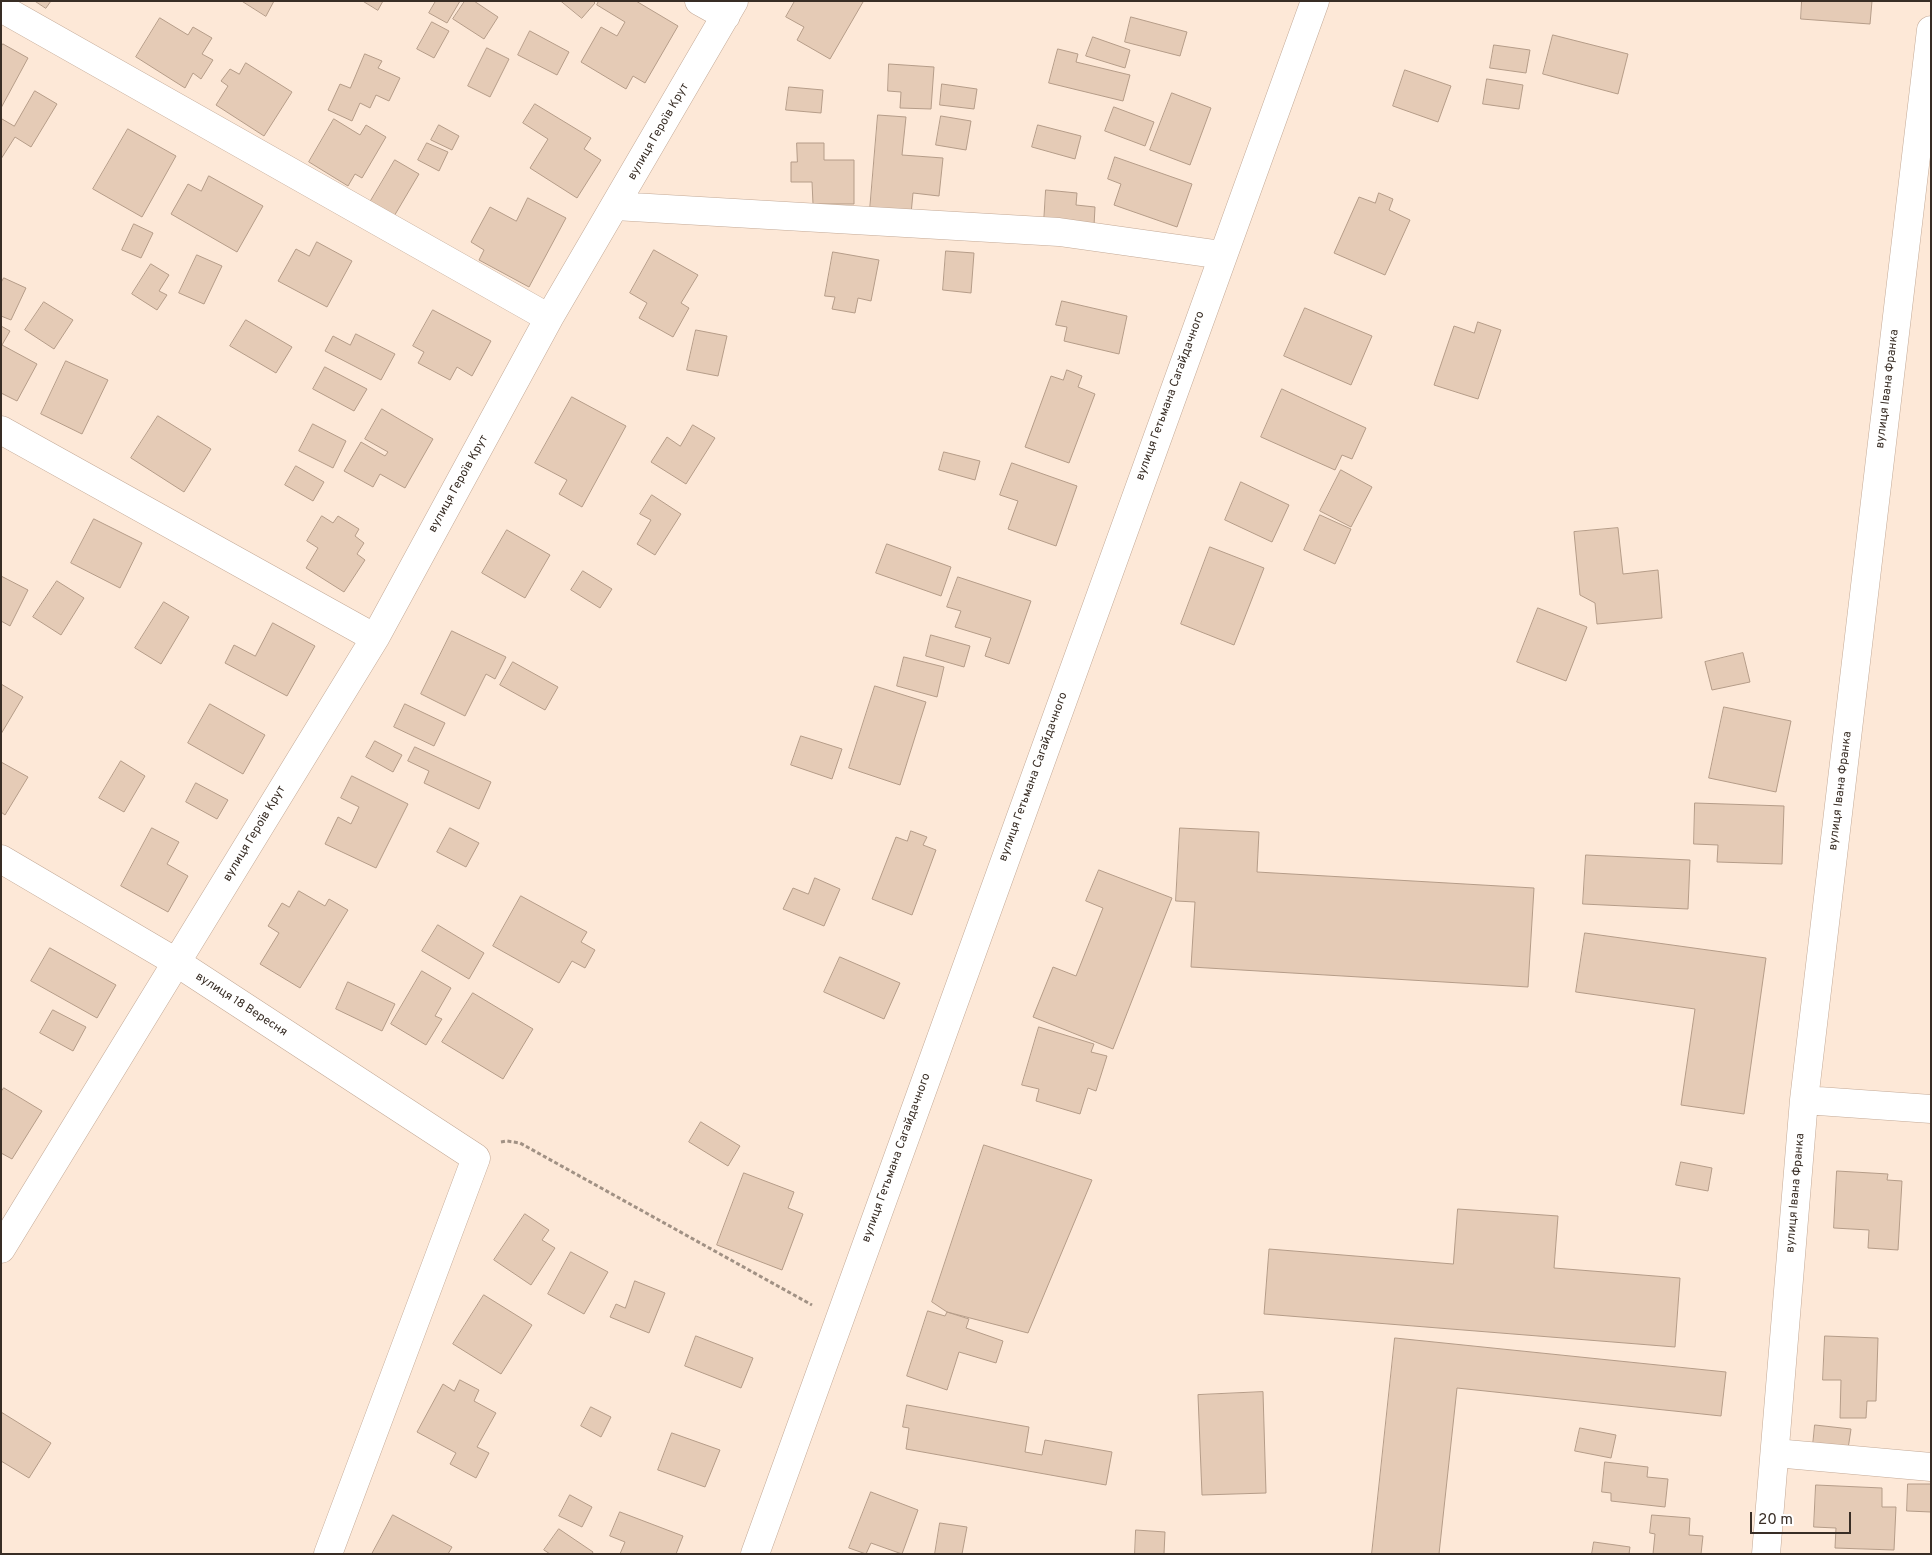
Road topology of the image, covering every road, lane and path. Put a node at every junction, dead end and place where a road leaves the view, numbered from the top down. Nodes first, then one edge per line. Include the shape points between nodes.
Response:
1 (699, 1) edge
2 (1315, 1) edge
3 (1, 8) edge
4 (730, 9) edge
5 (1931, 30) edge
6 (615, 206) junction
7 (1222, 255) junction
8 (549, 318) junction
9 (1, 430) edge
10 (375, 638) junction
11 (1, 859) edge
12 (176, 962) junction
13 (1804, 1100) junction
14 (1931, 1109) edge
15 (476, 1158) junction
16 (1, 1249) edge
17 (839, 1320) junction
18 (1774, 1453) junction
19 (1931, 1467) edge
20 (328, 1554) edge
21 (755, 1554) edge
22 (1766, 1554) edge

1 - 4 street
2 - 7 street, вулиця Гетьмана Сагайдачного
3 - 8 street
4 - 6 street, вулиця Героїв Крут
5 - 13 street, вулиця Івана Франка
6 - 7 street via 1059,232
6 - 8 street, вулиця Героїв Крут
7 - 17 street, вулиця Гетьмана Сагайдачного
8 - 10 street, вулиця Героїв Крут
9 - 10 street
10 - 12 street, вулиця Героїв Крут
11 - 12 street, вулиця 18 Вересня
12 - 15 street, вулиця 18 Вересня
12 - 16 street, вулиця Героїв Крут
13 - 14 street
13 - 18 street, вулиця Івана Франка
15 - 17 path via 496,1143 520,1143
15 - 20 street
17 - 21 street, вулиця Гетьмана Сагайдачного
18 - 19 street
18 - 22 street, вулиця Івана Франка

